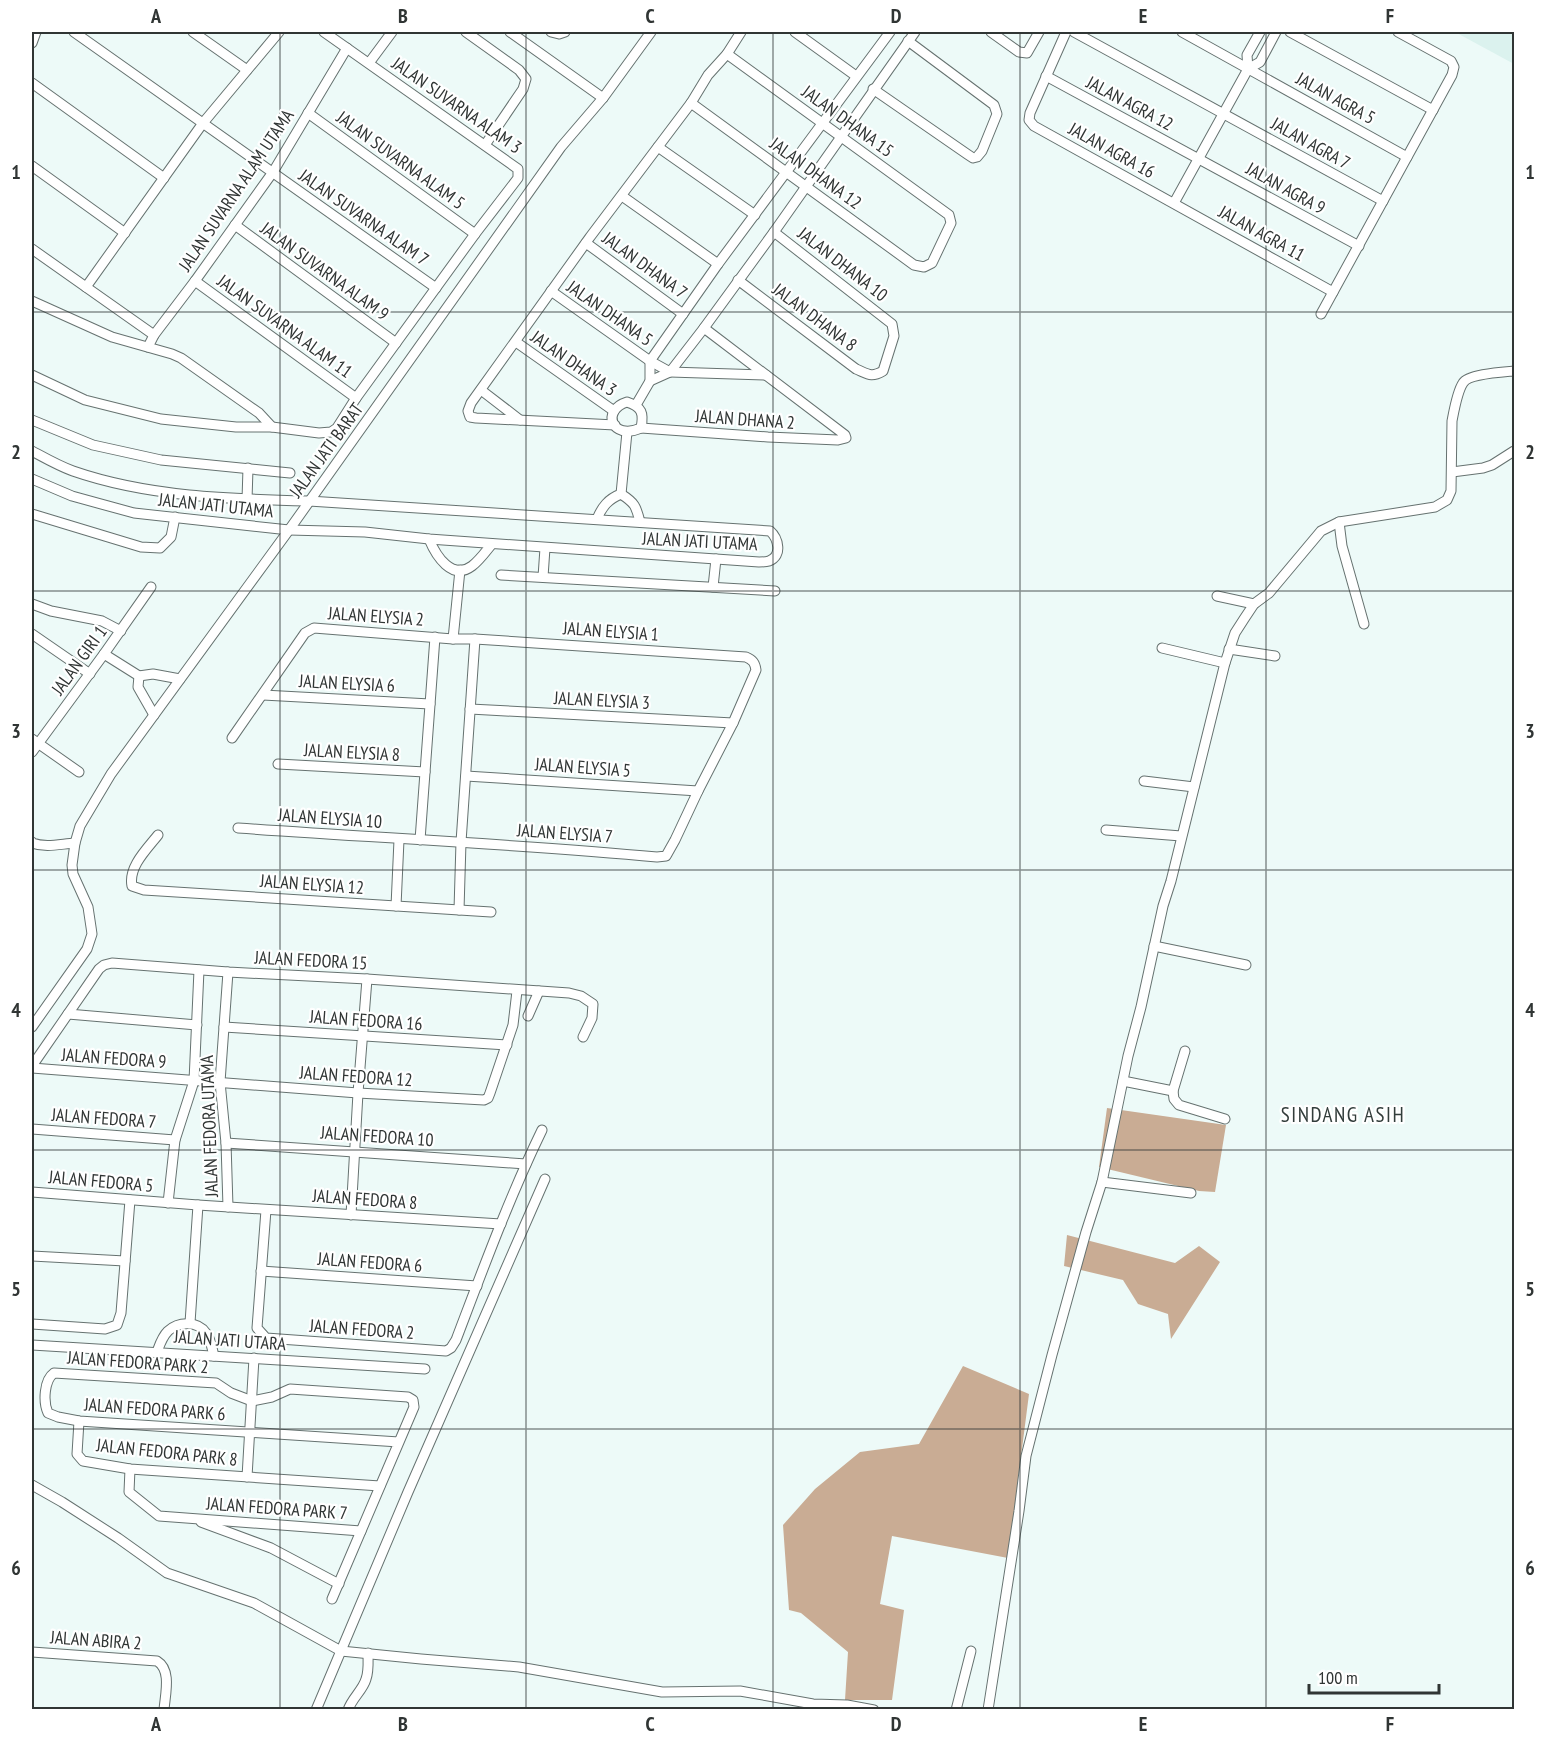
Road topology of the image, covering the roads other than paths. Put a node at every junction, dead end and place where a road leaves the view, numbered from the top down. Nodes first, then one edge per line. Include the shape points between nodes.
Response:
1 (36, 32) edge
2 (74, 32) edge
3 (193, 32) edge
4 (279, 32) edge
5 (324, 32) edge
6 (392, 32) edge
7 (466, 32) edge
8 (510, 32) edge
9 (551, 32) edge
10 (565, 32) edge
11 (651, 32) edge
12 (741, 32) edge
13 (795, 32) edge
14 (890, 32) edge
15 (915, 32) edge
16 (991, 32) edge
17 (1039, 32) edge
18 (1066, 32) edge
19 (1074, 32) edge
20 (1182, 32) edge
21 (1260, 32) edge
22 (1276, 32) edge
23 (1290, 32) edge
24 (1398, 32) edge
25 (908, 41) junction
26 (32, 43) edge
27 (347, 48) junction
28 (727, 54) junction
29 (369, 63) junction
30 (1248, 69) junction
31 (247, 70) junction
32 (856, 76) junction
33 (1046, 76) junction
34 (32, 83) edge
35 (873, 89) junction
36 (603, 98) junction
37 (692, 103) junction
38 (1433, 110) junction
39 (308, 113) junction
40 (1223, 113) junction
41 (203, 123) junction
42 (822, 123) junction
43 (842, 137) junction
44 (485, 145) junction
45 (658, 147) junction
46 (1407, 157) junction
47 (1198, 159) junction
48 (32, 166) edge
49 (273, 172) junction
50 (786, 172) junction
51 (164, 177) junction
52 (806, 186) junction
53 (622, 196) junction
54 (1383, 201) junction
55 (1174, 203) junction
56 (755, 215) junction
57 (235, 225) junction
58 (774, 232) junction
59 (125, 233) junction
60 (475, 234) junction
61 (586, 243) junction
62 (1359, 246) junction
63 (32, 249) edge
64 (718, 264) junction
65 (924, 267) joint
66 (738, 280) junction
67 (195, 281) junction
68 (86, 287) junction
69 (436, 288) junction
70 (551, 291) junction
71 (1334, 291) junction
72 (32, 301) edge
73 (683, 314) junction
74 (1321, 314) dead end
75 (704, 328) junction
76 (154, 335) junction
77 (516, 342) junction
78 (396, 343) junction
79 (148, 347) junction
80 (650, 361) junction
81 (1515, 371) edge
82 (670, 372) junction
83 (32, 375) edge
84 (766, 375) junction
85 (875, 375) joint
86 (650, 381) junction
87 (481, 390) junction
88 (356, 398) junction
89 (636, 405) junction
90 (614, 411) junction
91 (32, 420) edge
92 (520, 420) junction
93 (615, 425) junction
94 (272, 427) junction
95 (641, 428) junction
96 (627, 432) junction
97 (32, 451) edge
98 (1515, 451) edge
99 (249, 468) junction
100 (290, 472) dead end
101 (1452, 472) junction
102 (32, 479) edge
103 (621, 494) junction
104 (247, 500) junction
105 (309, 501) junction
106 (32, 514) edge
107 (175, 517) junction
108 (597, 519) junction
109 (640, 522) junction
110 (1339, 522) junction
111 (289, 530) junction
112 (429, 539) junction
113 (492, 544) junction
114 (545, 548) junction
115 (716, 559) junction
116 (460, 570) junction
117 (501, 575) dead end
118 (543, 577) junction
119 (151, 587) dead end
120 (713, 587) junction
121 (774, 591) dead end
122 (1217, 596) dead end
123 (32, 604) edge
124 (1254, 604) junction
125 (1364, 624) dead end
126 (121, 631) junction
127 (32, 634) edge
128 (435, 637) junction
129 (453, 639) junction
130 (475, 639) junction
131 (1162, 648) dead end
132 (1229, 649) junction
133 (104, 654) junction
134 (1275, 656) dead end
135 (1225, 663) junction
136 (90, 674) junction
137 (139, 676) junction
138 (180, 679) junction
139 (263, 694) junction
140 (430, 704) junction
141 (470, 710) junction
142 (154, 715) junction
143 (733, 723) junction
144 (232, 738) dead end
145 (35, 741) edge
146 (32, 752) edge
147 (278, 764) dead end
148 (79, 772) dead end
149 (425, 772) junction
150 (466, 776) junction
151 (1144, 781) dead end
152 (1194, 787) junction
153 (698, 791) junction
154 (238, 828) dead end
155 (1106, 830) dead end
156 (158, 835) dead end
157 (1181, 836) junction
158 (399, 840) junction
159 (420, 840) junction
160 (32, 842) edge
161 (461, 842) junction
162 (75, 843) junction
163 (396, 906) junction
164 (459, 910) junction
165 (490, 912) dead end
166 (1154, 946) junction
167 (1246, 965) dead end
168 (200, 970) junction
169 (228, 972) junction
170 (367, 979) junction
171 (517, 991) junction
172 (539, 992) junction
173 (68, 1014) junction
174 (528, 1017) dead end
175 (197, 1025) junction
176 (32, 1027) edge
177 (224, 1027) junction
178 (363, 1036) junction
179 (583, 1037) dead end
180 (507, 1045) junction
181 (1185, 1051) dead end
182 (32, 1067) edge
183 (194, 1081) junction
184 (1123, 1081) junction
185 (220, 1082) junction
186 (1173, 1091) junction
187 (358, 1093) junction
188 (1225, 1119) dead end
189 (32, 1130) edge
190 (542, 1130) dead end
191 (175, 1140) junction
192 (226, 1143) junction
193 (354, 1151) junction
194 (525, 1164) junction
195 (545, 1179) dead end
196 (1102, 1182) junction
197 (32, 1192) edge
198 (1191, 1194) dead end
199 (130, 1200) junction
200 (168, 1203) junction
201 (198, 1205) junction
202 (228, 1207) junction
203 (266, 1210) junction
204 (351, 1215) junction
205 (501, 1224) junction
206 (32, 1256) edge
207 (125, 1261) junction
208 (261, 1271) junction
209 (477, 1286) junction
210 (190, 1323) junction
211 (32, 1324) edge
212 (32, 1345) edge
213 (157, 1352) junction
214 (213, 1356) junction
215 (254, 1358) junction
216 (425, 1369) dead end
217 (252, 1401) junction
218 (58, 1418) joint
219 (79, 1421) junction
220 (250, 1432) junction
221 (399, 1442) junction
222 (130, 1468) junction
223 (247, 1477) junction
224 (32, 1485) edge
225 (380, 1486) junction
226 (191, 1518) junction
227 (361, 1530) junction
228 (339, 1584) junction
229 (332, 1599) dead end
230 (341, 1651) junction
231 (971, 1651) dead end
232 (32, 1652) edge
233 (368, 1653) junction
234 (811, 1707) edge
235 (165, 1710) edge
236 (316, 1710) edge
237 (348, 1710) edge
238 (874, 1710) edge
239 (956, 1710) edge
240 (988, 1710) edge

1 - 26 street
2 - 41 street, JALAN SUVARNA ALAM 7
3 - 31 street
4 - 31 street
5 - 27 street, JALAN SUVARNA ALAM 3
6 - 29 street
7 - 44 street via 526,79
8 - 36 street
9 - 10 street
11 - 36 street, JALAN JATI BARAT
12 - 28 street
13 - 32 street
14 - 32 street
15 - 25 street
16 - 17 street via 1019,52 1027,53
18 - 33 street
19 - 40 street, JALAN AGRA 7
20 - 30 street, JALAN AGRA 5
21 - 30 street via 1247,55
22 - 30 street via 1260,62
23 - 38 street
24 - 38 street via 1451,61 1454,67
25 - 35 street
25 - 35 street via 994,105 997,114 982,151 973,158
27 - 29 street, JALAN SUVARNA ALAM 3
27 - 39 street, JALAN SUVARNA ALAM UTAMA
28 - 37 street via 708,75
28 - 42 street, JALAN DHANA 15
29 - 44 street, JALAN SUVARNA ALAM 3
30 - 40 street
30 - 46 street, JALAN AGRA 5
31 - 41 street
32 - 42 street
33 - 47 street, JALAN AGRA 12
33 - 55 street, JALAN AGRA 16 via 1030,113 1029,120 1034,126
34 - 51 street
35 - 43 street
36 - 105 street, JALAN JATI BARAT via 561,147
37 - 45 street
37 - 50 street, JALAN DHANA 12
38 - 46 street
39 - 49 street, JALAN SUVARNA ALAM UTAMA
39 - 60 street, JALAN SUVARNA ALAM 5
40 - 47 street
40 - 54 street, JALAN AGRA 7
41 - 49 street, JALAN SUVARNA ALAM 7
41 - 51 street
42 - 43 street, JALAN DHANA 15
42 - 50 street
43 - 52 street
43 - 65 street, JALAN DHANA 15 via 949,214 947,232 932,263
44 - 60 street, JALAN SUVARNA ALAM 3 via 518,169 518,178
45 - 53 street
45 - 56 street
46 - 54 street
47 - 55 street
47 - 62 street, JALAN AGRA 9
48 - 59 street
49 - 57 street, JALAN SUVARNA ALAM UTAMA
49 - 69 street, JALAN SUVARNA ALAM 7
50 - 52 street, JALAN DHANA 12
50 - 56 street
51 - 59 street
52 - 58 street
52 - 65 street, JALAN DHANA 12 via 914,265
53 - 61 street
53 - 64 street
54 - 62 street
55 - 71 street, JALAN AGRA 11
56 - 64 street
57 - 67 street, JALAN SUVARNA ALAM UTAMA
57 - 78 street, JALAN SUVARNA ALAM 9
58 - 66 street
58 - 85 street, JALAN DHANA 10 via 892,324 894,336 883,371
59 - 68 street
60 - 69 street
61 - 70 street
61 - 73 street, JALAN DHANA 7
62 - 71 street
63 - 68 street
64 - 73 street
66 - 75 street
66 - 85 street, JALAN DHANA 8 via 856,369
67 - 76 street, JALAN SUVARNA ALAM UTAMA
67 - 88 street, JALAN SUVARNA ALAM 11
68 - 76 street
69 - 78 street
70 - 77 street
70 - 80 street, JALAN DHANA 5
71 - 74 street
72 - 79 street via 112,337
73 - 80 street
75 - 82 street
75 - 84 street
76 - 79 street, JALAN SUVARNA ALAM UTAMA
77 - 87 street
77 - 90 street, JALAN DHANA 3
78 - 88 street
79 - 94 street via 181,358 259,413
80 - 82 street, JALAN DHANA 5
80 - 86 street
81 - 101 street via 1490,373 1462,383 1452,421
82 - 84 street
82 - 86 street
83 - 94 street via 85,400 161,419
84 - 95 street, JALAN DHANA 2 via 846,438 778,438
86 - 89 street
87 - 92 street
87 - 92 street via 468,411 470,417
88 - 94 street via 338,428 331,432
89 - 90 street via 627,402
89 - 95 street via 641,411
90 - 93 street
91 - 99 street via 93,445 161,460
92 - 93 street
93 - 96 street
95 - 96 street
96 - 103 street
97 - 104 street, JALAN JATI UTAMA via 72,471 145,490
98 - 101 street via 1492,465
99 - 100 street
99 - 104 street
101 - 110 street via 1447,500 1435,507
102 - 107 street, JALAN JATI UTAMA via 72,496 134,513
103 - 108 street via 604,504
103 - 109 street via 637,508
104 - 105 street, JALAN JATI UTAMA
105 - 108 street, JALAN JATI UTAMA
105 - 111 street, JALAN JATI BARAT
106 - 107 street via 141,547 159,548 171,537
107 - 111 street, JALAN JATI UTAMA
108 - 109 street, JALAN JATI UTAMA
109 - 115 street, JALAN JATI UTAMA via 770,531 776,536 779,547 770,561
110 - 124 street via 1321,531 1269,593
110 - 125 street
111 - 112 street, JALAN JATI UTAMA
111 - 138 street, JALAN JATI BARAT
112 - 113 street, JALAN JATI UTAMA
112 - 116 street via 443,563
113 - 114 street, JALAN JATI UTAMA
113 - 116 street via 478,562
114 - 115 street, JALAN JATI UTAMA
114 - 118 street
115 - 120 street
116 - 129 street
117 - 118 street
118 - 120 street
119 - 126 street, JALAN GIRI 1
120 - 121 street
122 - 124 street
123 - 126 street via 102,621
124 - 132 street
126 - 133 street, JALAN GIRI 1
127 - 136 street
128 - 129 street, JALAN ELYSIA 2
128 - 139 street, JALAN ELYSIA 2 via 314,628 305,633
128 - 140 street
129 - 130 street, JALAN ELYSIA 1
130 - 141 street
130 - 143 street, JALAN ELYSIA 1 via 746,657 756,670
131 - 135 street
132 - 134 street
132 - 135 street
133 - 136 street, JALAN GIRI 1
133 - 137 street
135 - 152 street
136 - 145 street, JALAN GIRI 1
137 - 138 street via 153,674
137 - 142 street via 138,687
138 - 142 street, JALAN JATI BARAT
139 - 140 street, JALAN ELYSIA 6
139 - 144 street
140 - 149 street
141 - 143 street, JALAN ELYSIA 3
141 - 150 street
142 - 162 street, JALAN JATI BARAT via 111,774
143 - 153 street
145 - 146 street, JALAN GIRI 1
145 - 148 street
147 - 149 street, JALAN ELYSIA 8
149 - 159 street
150 - 153 street, JALAN ELYSIA 5
150 - 161 street
151 - 152 street
152 - 157 street
153 - 161 street, JALAN ELYSIA 7 via 666,856
154 - 158 street, JALAN ELYSIA 10
155 - 157 street
156 - 163 street, JALAN ELYSIA 12 via 134,868 132,886 144,890
157 - 166 street
158 - 159 street, JALAN ELYSIA 10
158 - 163 street
159 - 161 street, JALAN ELYSIA 10
160 - 162 street via 39,846
161 - 164 street
162 - 176 street, JALAN JATI BARAT via 73,874 88,907 92,934 87,949
163 - 164 street, JALAN ELYSIA 12
164 - 165 street, JALAN ELYSIA 12
166 - 167 street
166 - 184 street
168 - 169 street, JALAN FEDORA 15
168 - 173 street, JALAN FEDORA 15 via 104,965
168 - 175 street, JALAN FEDORA UTAMA
169 - 170 street, JALAN FEDORA 15
169 - 177 street, JALAN FEDORA UTAMA
170 - 171 street, JALAN FEDORA 15
170 - 178 street
171 - 172 street, JALAN FEDORA 15
171 - 180 street
172 - 174 street
172 - 179 street, JALAN FEDORA 15 via 569,993 593,1004 592,1018
173 - 175 street
173 - 182 street
175 - 183 street, JALAN FEDORA UTAMA
177 - 178 street, JALAN FEDORA 16
177 - 185 street, JALAN FEDORA UTAMA
178 - 180 street, JALAN FEDORA 16
178 - 187 street
180 - 187 street, JALAN FEDORA 12 via 484,1100
181 - 186 street
182 - 183 street, JALAN FEDORA 9
183 - 185 street, JALAN FEDORA 9
183 - 191 street, JALAN FEDORA UTAMA
184 - 186 street
184 - 196 street
185 - 187 street, JALAN FEDORA 12
185 - 192 street, JALAN FEDORA UTAMA
186 - 188 street via 1179,1106
187 - 193 street
189 - 191 street, JALAN FEDORA 7
190 - 194 street
191 - 200 street, JALAN FEDORA UTAMA
192 - 193 street, JALAN FEDORA 10
192 - 202 street, JALAN FEDORA UTAMA
193 - 194 street, JALAN FEDORA 10
193 - 204 street
194 - 205 street
195 - 230 street
196 - 198 street
196 - 240 street via 1026,1456
197 - 199 street, JALAN FEDORA 5
199 - 200 street, JALAN FEDORA 5
199 - 207 street
200 - 201 street, JALAN FEDORA 5
201 - 202 street, JALAN FEDORA 8
201 - 210 street, JALAN FEDORA UTAMA
202 - 203 street, JALAN FEDORA 8
203 - 204 street, JALAN FEDORA 8
203 - 208 street, JALAN FEDORA 2
204 - 205 street, JALAN FEDORA 8
205 - 209 street
206 - 207 street
207 - 211 street via 117,1325 105,1329
208 - 209 street, JALAN FEDORA 6
208 - 209 street, JALAN FEDORA 2 via 257,1328 266,1338 446,1351 456,1340
210 - 213 street via 170,1329
210 - 214 street via 206,1332
212 - 213 street, JALAN JATI UTARA
213 - 214 street, JALAN JATI UTARA
214 - 215 street, JALAN JATI UTARA
215 - 216 street, JALAN JATI UTARA
215 - 217 street
217 - 218 street, JALAN FEDORA PARK 2 via 231,1394 216,1383 54,1373 47,1382 45,1407
217 - 220 street
217 - 221 street via 290,1389 408,1397 414,1407
218 - 219 street, JALAN FEDORA PARK 6
219 - 220 street, JALAN FEDORA PARK 6
219 - 222 street, JALAN FEDORA PARK 8 via 77,1454 83,1461
220 - 221 street, JALAN FEDORA PARK 6
220 - 223 street
221 - 225 street
222 - 223 street, JALAN FEDORA PARK 8
222 - 226 street, JALAN FEDORA PARK 7 via 129,1492 159,1516
223 - 225 street, JALAN FEDORA PARK 8
224 - 230 street via 167,1573 254,1603
225 - 227 street
226 - 227 street, JALAN FEDORA PARK 7
226 - 228 street, JALAN FEDORA PARK 7 via 271,1548
227 - 228 street
228 - 229 street
230 - 233 street
230 - 236 street
231 - 239 street
232 - 235 street, JALAN ABIRA 2 via 158,1661 166,1673
233 - 234 street via 519,1667 662,1692 740,1691
233 - 237 street via 366,1681
234 - 238 street

